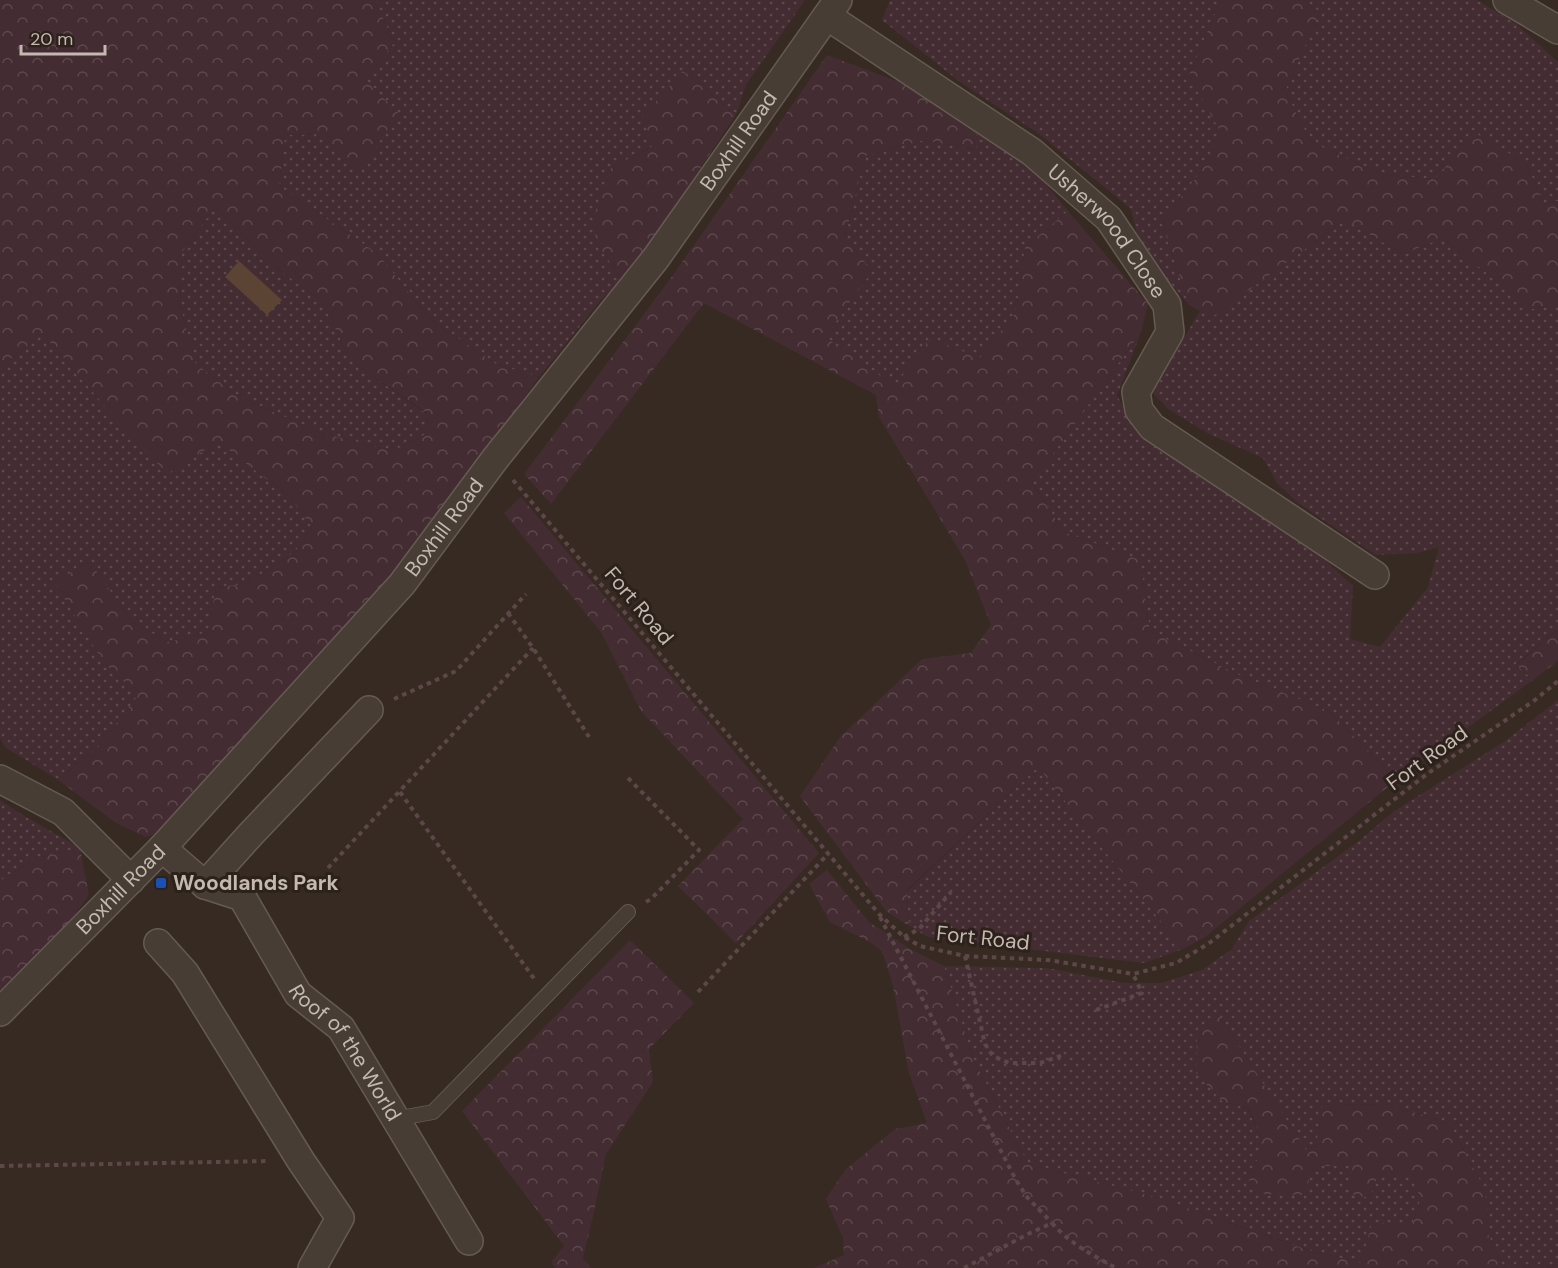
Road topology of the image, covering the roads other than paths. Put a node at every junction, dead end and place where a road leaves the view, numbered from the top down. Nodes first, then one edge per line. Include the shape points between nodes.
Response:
1 (1507, 0) edge
2 (833, 8) edge
3 (1558, 30) edge
4 (1375, 575) dead end
5 (369, 710) road end
6 (0, 779) edge
7 (162, 848) junction
8 (131, 880) junction
9 (205, 885) junction
10 (628, 912) road end
11 (158, 943) dead end
12 (0, 1012) edge
13 (395, 1119) junction
14 (469, 1240) dead end
15 (312, 1268) edge

1 - 3 street
2 - 4 street, Usherwood Close via 1032,152 1109,219 1167,305 1170,332 1136,392 1139,410 1152,427
2 - 7 street, Boxhill Road via 656,258 495,459 402,584
5 - 9 street
6 - 8 street via 63,812
7 - 8 street, Boxhill Road
7 - 9 street, Roof of the World
8 - 12 street, Boxhill Road
9 - 13 street, Roof of the World via 242,897 298,994 341,1028
10 - 13 lane via 433,1112
11 - 15 street via 185,973 340,1218
13 - 14 street, Roof of the World

